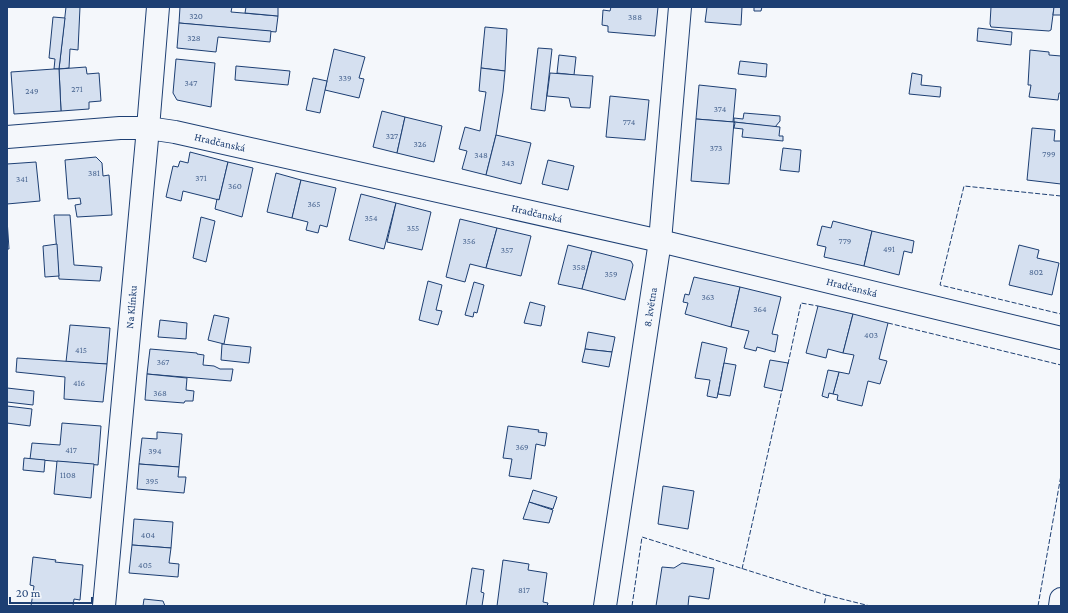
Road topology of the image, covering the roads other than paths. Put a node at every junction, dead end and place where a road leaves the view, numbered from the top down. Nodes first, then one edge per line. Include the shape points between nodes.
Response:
1 (158, 7) edge
2 (680, 7) edge
3 (148, 128) junction
4 (7, 137) edge
5 (660, 240) junction
6 (1061, 338) edge
7 (1061, 598) edge
8 (104, 606) edge
9 (605, 606) edge
10 (1060, 606) edge

1 - 3 street, Na Klínku
2 - 5 street, 8. května
3 - 4 street, Hradčanská
3 - 5 street, Hradčanská
3 - 8 street, Na Klínku
5 - 6 street, Hradčanská
5 - 9 street, 8. května
7 - 10 street

